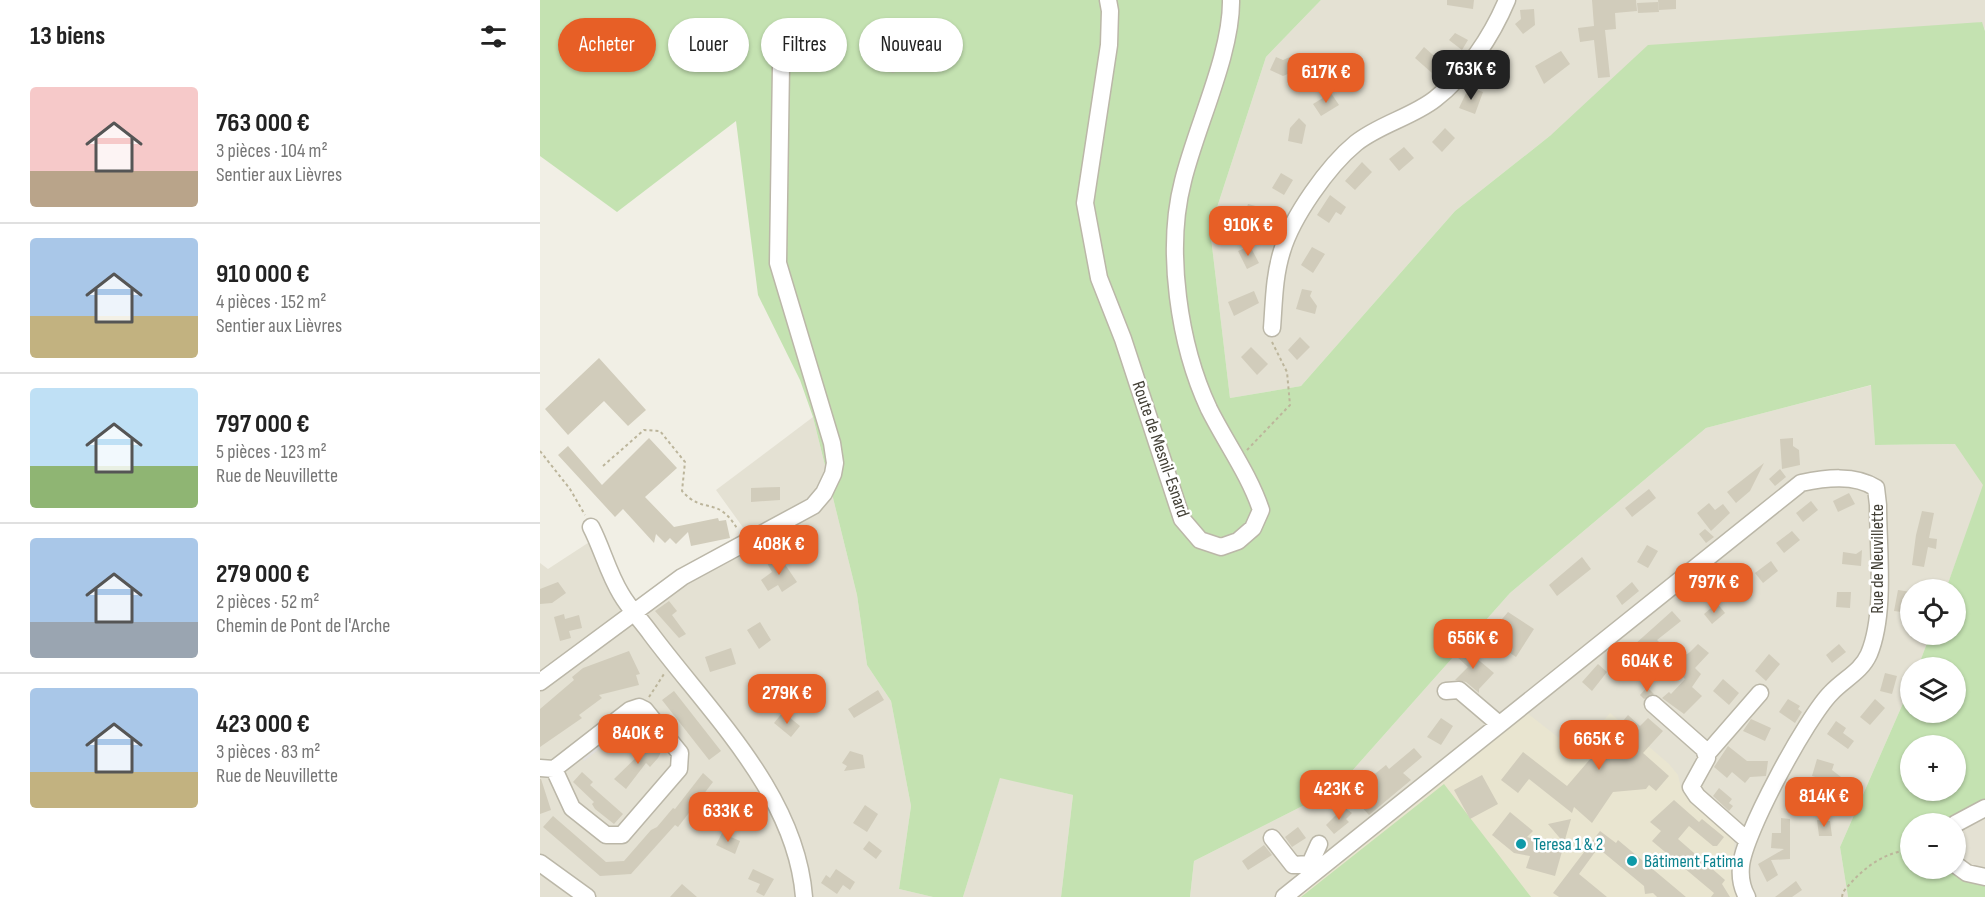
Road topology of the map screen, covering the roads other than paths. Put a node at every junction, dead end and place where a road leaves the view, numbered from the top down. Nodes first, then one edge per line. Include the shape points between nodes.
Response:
1 (1108, 0) edge
2 (1231, 0) edge
3 (1507, 0) edge
4 (781, 72) edge
5 (1272, 328) road end
6 (596, 531) road end
7 (635, 612) junction
8 (540, 682) edge
9 (1446, 691) dead end
10 (1760, 693) dead end
11 (1653, 704) dead end
12 (1499, 724) junction
13 (1706, 755) junction
14 (547, 769) edge
15 (1985, 808) edge
16 (1966, 818) edge
17 (1272, 838) dead end
18 (1748, 841) junction
19 (1319, 844) dead end
20 (540, 863) edge
21 (1313, 868) junction
22 (1966, 872) edge
23 (1985, 877) edge
24 (586, 897) edge
25 (804, 897) edge
26 (1284, 897) edge
27 (1747, 897) edge

1 - 2 street, Route de Mesnil-Esnard via 1109,45 1085,203 1099,278 1182,519 1200,540 1221,547 1238,541 1254,528 1261,510 1253,486 1208,406 1194,365 1180,314 1175,253 1182,182 1219,64
3 - 5 street via 1481,47 1435,99 1372,132 1334,164 1299,216 1282,250
4 - 7 street via 778,263 832,442 833,474 813,506 682,577
6 - 7 street via 621,594
7 - 8 street
7 - 25 street via 756,771 779,808 802,870
9 - 12 street via 1459,690
10 - 13 street
11 - 13 street
12 - 18 street, Rue de Neuvillette via 1802,483 1822,479 1864,480 1876,488 1878,504 1878,620 1869,654 1861,667 1830,693 1784,765
12 - 21 street, Rue de Neuvillette
13 - 18 street via 1691,787
14 - 14 street via 572,808 606,835 622,835 682,761 680,753 639,707
15 - 16 street
17 - 21 street via 1293,865
18 - 27 street, Rue de Neuvillette via 1741,866
19 - 21 street
20 - 24 street
21 - 26 street, Rue de Neuvillette
22 - 23 street

